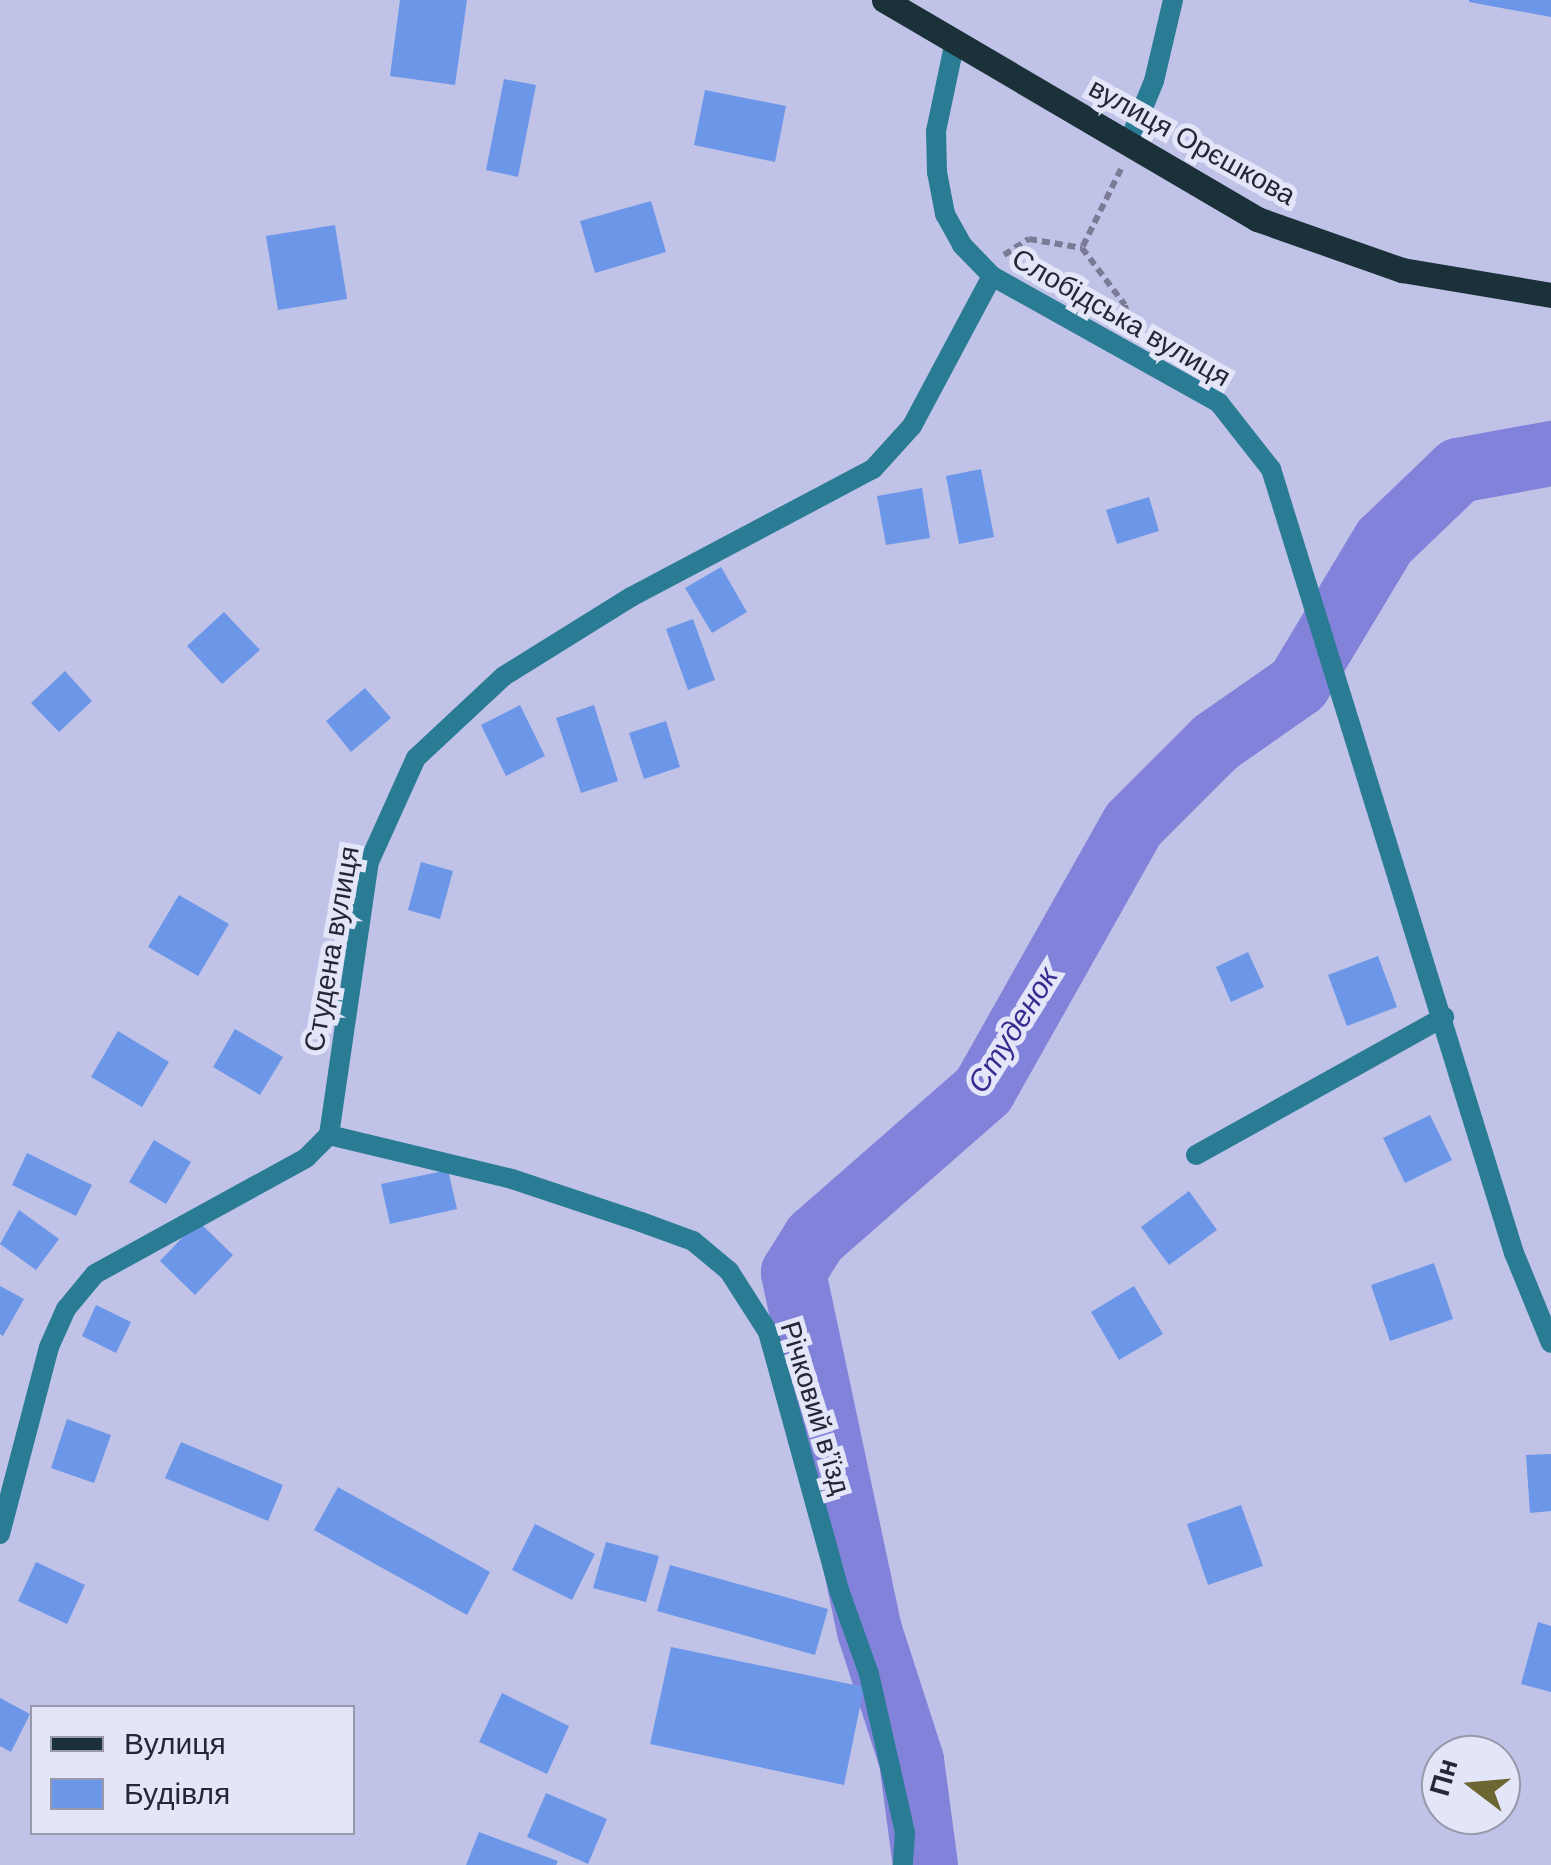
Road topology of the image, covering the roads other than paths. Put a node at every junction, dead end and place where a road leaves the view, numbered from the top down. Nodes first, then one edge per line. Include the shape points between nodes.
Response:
1 (884, 0) edge
2 (1172, 0) edge
3 (955, 42) junction
4 (1128, 144) junction
5 (992, 276) junction
6 (1551, 295) edge
7 (1444, 1017) junction
8 (329, 1134) junction
9 (1196, 1155) dead end
10 (1551, 1344) edge
11 (0, 1534) edge
12 (904, 1865) edge

1 - 3 main road, вулиця Орєшкова
2 - 4 street via 1154,81
3 - 4 main road, вулиця Орєшкова
3 - 5 street, Слобідська вулиця via 936,131 937,172 945,214 962,246
4 - 6 main road, вулиця Орєшкова via 1257,220 1402,270
5 - 7 street, Слобідська вулиця via 1219,403 1271,469
5 - 8 street, Студена вулиця via 912,426 873,469 631,597 504,676 416,758 370,862
7 - 9 street
7 - 10 street via 1514,1253
8 - 11 street via 306,1158 94,1274 66,1309 50,1347
8 - 12 street, Річковий в’їзд via 512,1179 641,1222 694,1241 730,1272 768,1332 873,1689 905,1833

